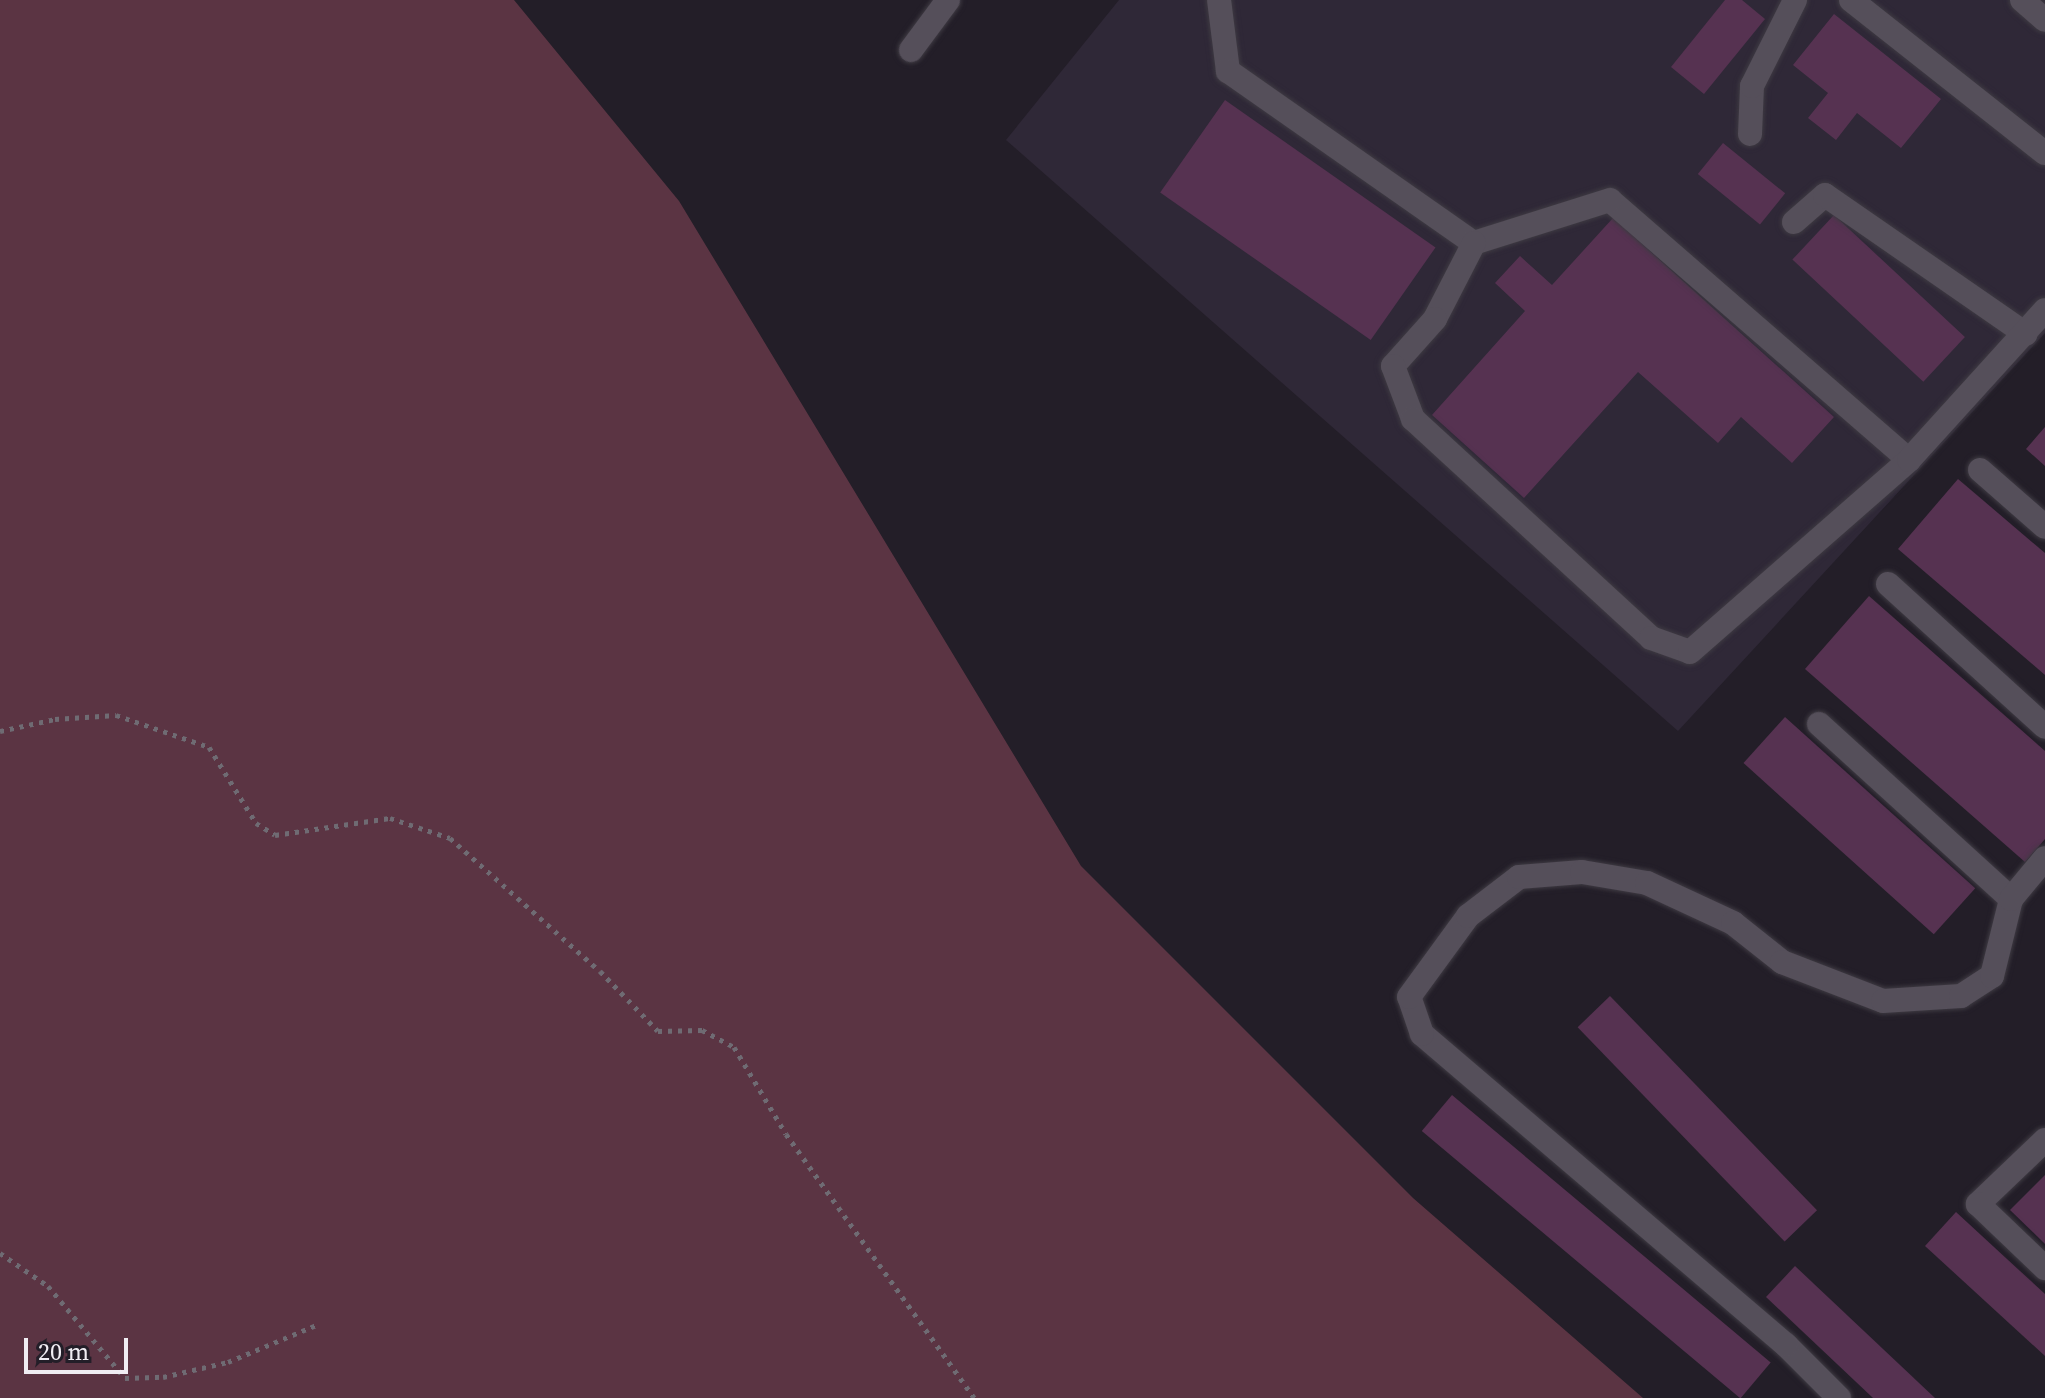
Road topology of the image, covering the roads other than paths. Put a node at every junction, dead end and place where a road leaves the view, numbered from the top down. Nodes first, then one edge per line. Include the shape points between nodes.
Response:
1 (948, 0) edge
2 (1219, 0) edge
3 (1795, 0) edge
4 (1851, 0) edge
5 (2022, 0) edge
6 (2045, 20) edge
7 (911, 50) dead end
8 (1750, 134) dead end
9 (2045, 153) edge
10 (1794, 222) dead end
11 (1474, 243) junction
12 (2045, 310) edge
13 (2026, 334) junction
14 (1909, 460) junction
15 (1980, 470) dead end
16 (2045, 527) edge
17 (1888, 584) dead end
18 (1819, 724) dead end
19 (2045, 727) edge
20 (2045, 858) edge
21 (2011, 899) junction
22 (2045, 1140) edge
23 (2045, 1268) edge
24 (1839, 1398) edge

1 - 7 lane
2 - 11 lane via 1228,71
3 - 8 lane via 1752,86
4 - 9 lane
5 - 6 lane
10 - 13 lane via 1825,195
11 - 14 lane via 1610,200
11 - 14 lane via 1435,319 1393,366 1413,419 1651,638 1690,652
12 - 13 lane
13 - 14 lane
15 - 16 lane
17 - 19 lane
18 - 21 lane
20 - 21 lane
21 - 24 lane via 1992,976 1961,996 1883,1001 1782,962 1733,923 1647,883 1582,872 1519,877 1468,916 1409,997 1422,1034 1786,1345
22 - 23 lane via 1978,1204

